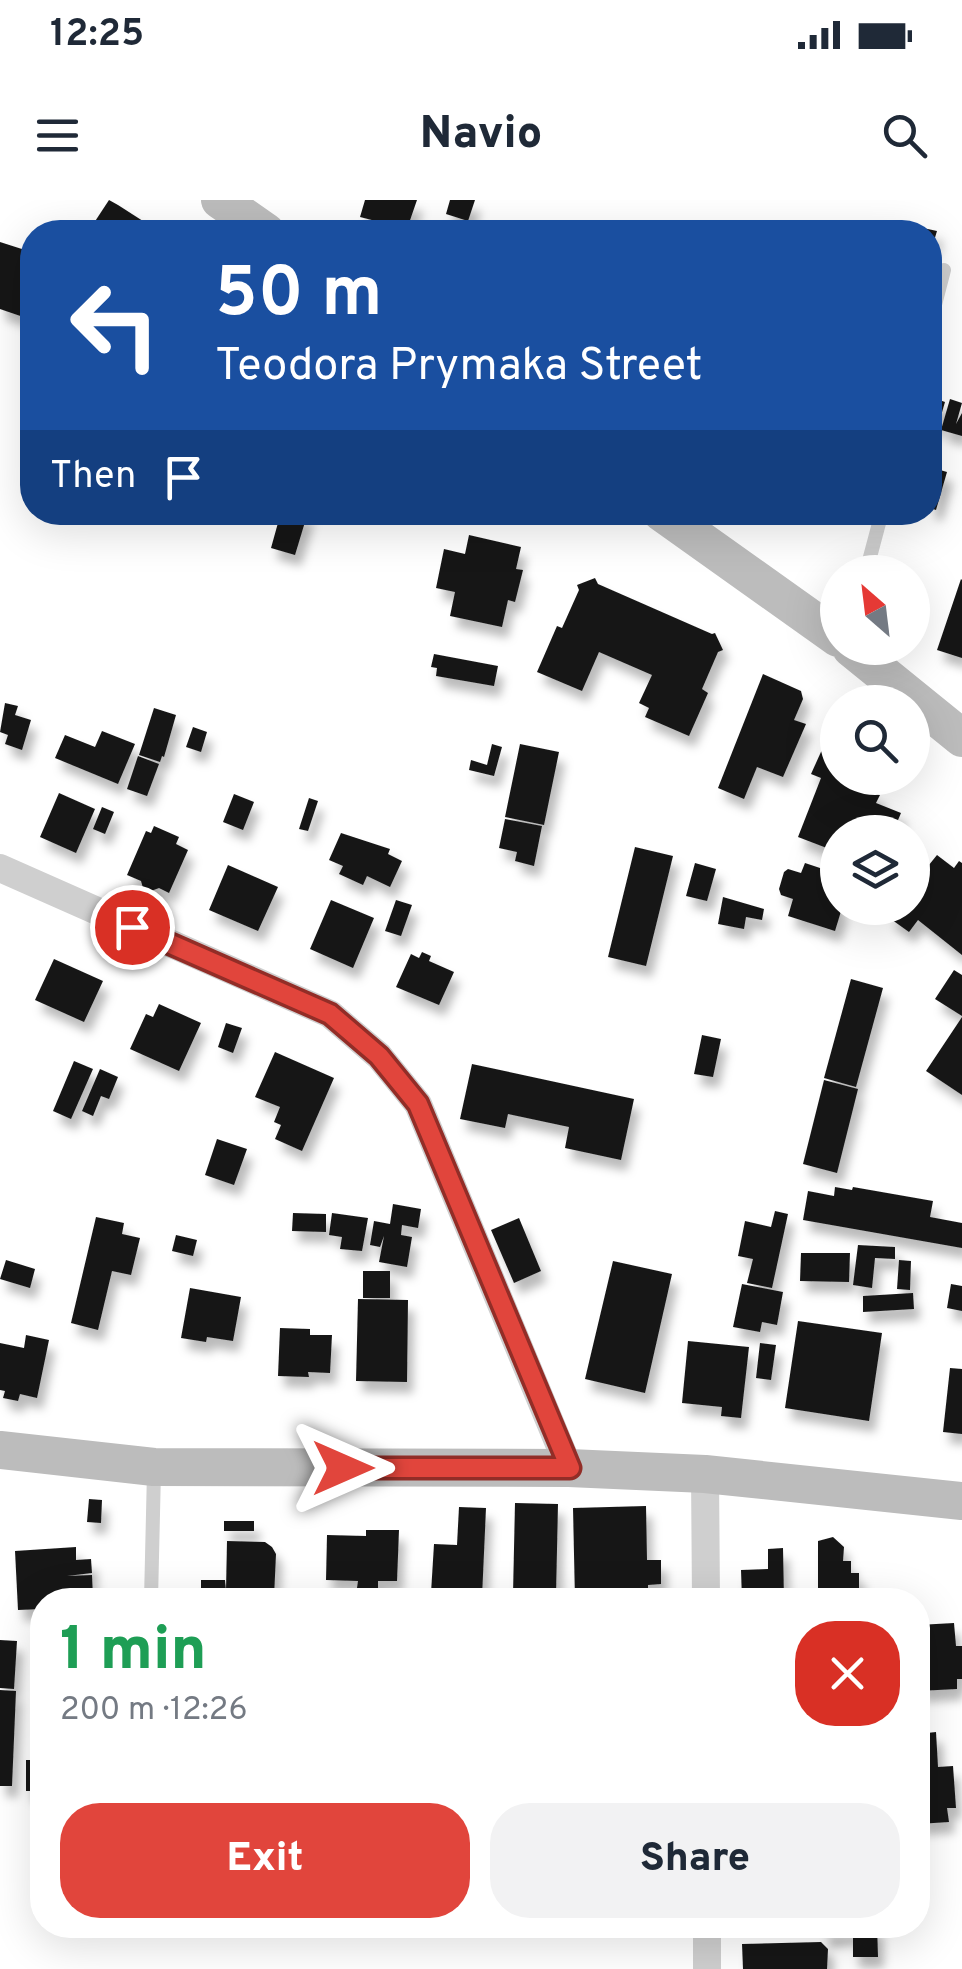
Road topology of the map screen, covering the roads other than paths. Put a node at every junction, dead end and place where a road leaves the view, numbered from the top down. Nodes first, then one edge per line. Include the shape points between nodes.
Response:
1 (220, 200) edge
2 (249, 220) edge
3 (944, 270) dead end
4 (942, 278) edge
5 (679, 525) edge
6 (879, 525) edge
7 (871, 555) edge
8 (820, 625) edge
9 (871, 665) edge
10 (962, 738) edge
11 (0, 868) edge
12 (0, 1450) edge
13 (154, 1467) junction
14 (570, 1468) junction
15 (706, 1474) junction
16 (962, 1501) edge
17 (151, 1588) edge
18 (706, 1588) edge
19 (707, 1938) edge
20 (707, 1969) edge

1 - 2 street
3 - 4 lane
5 - 8 street
6 - 7 lane
9 - 10 street
11 - 14 street via 330,1014 379,1056 418,1104
12 - 13 street
13 - 14 street
13 - 17 lane
14 - 15 street
15 - 16 street
15 - 18 street
19 - 20 street

